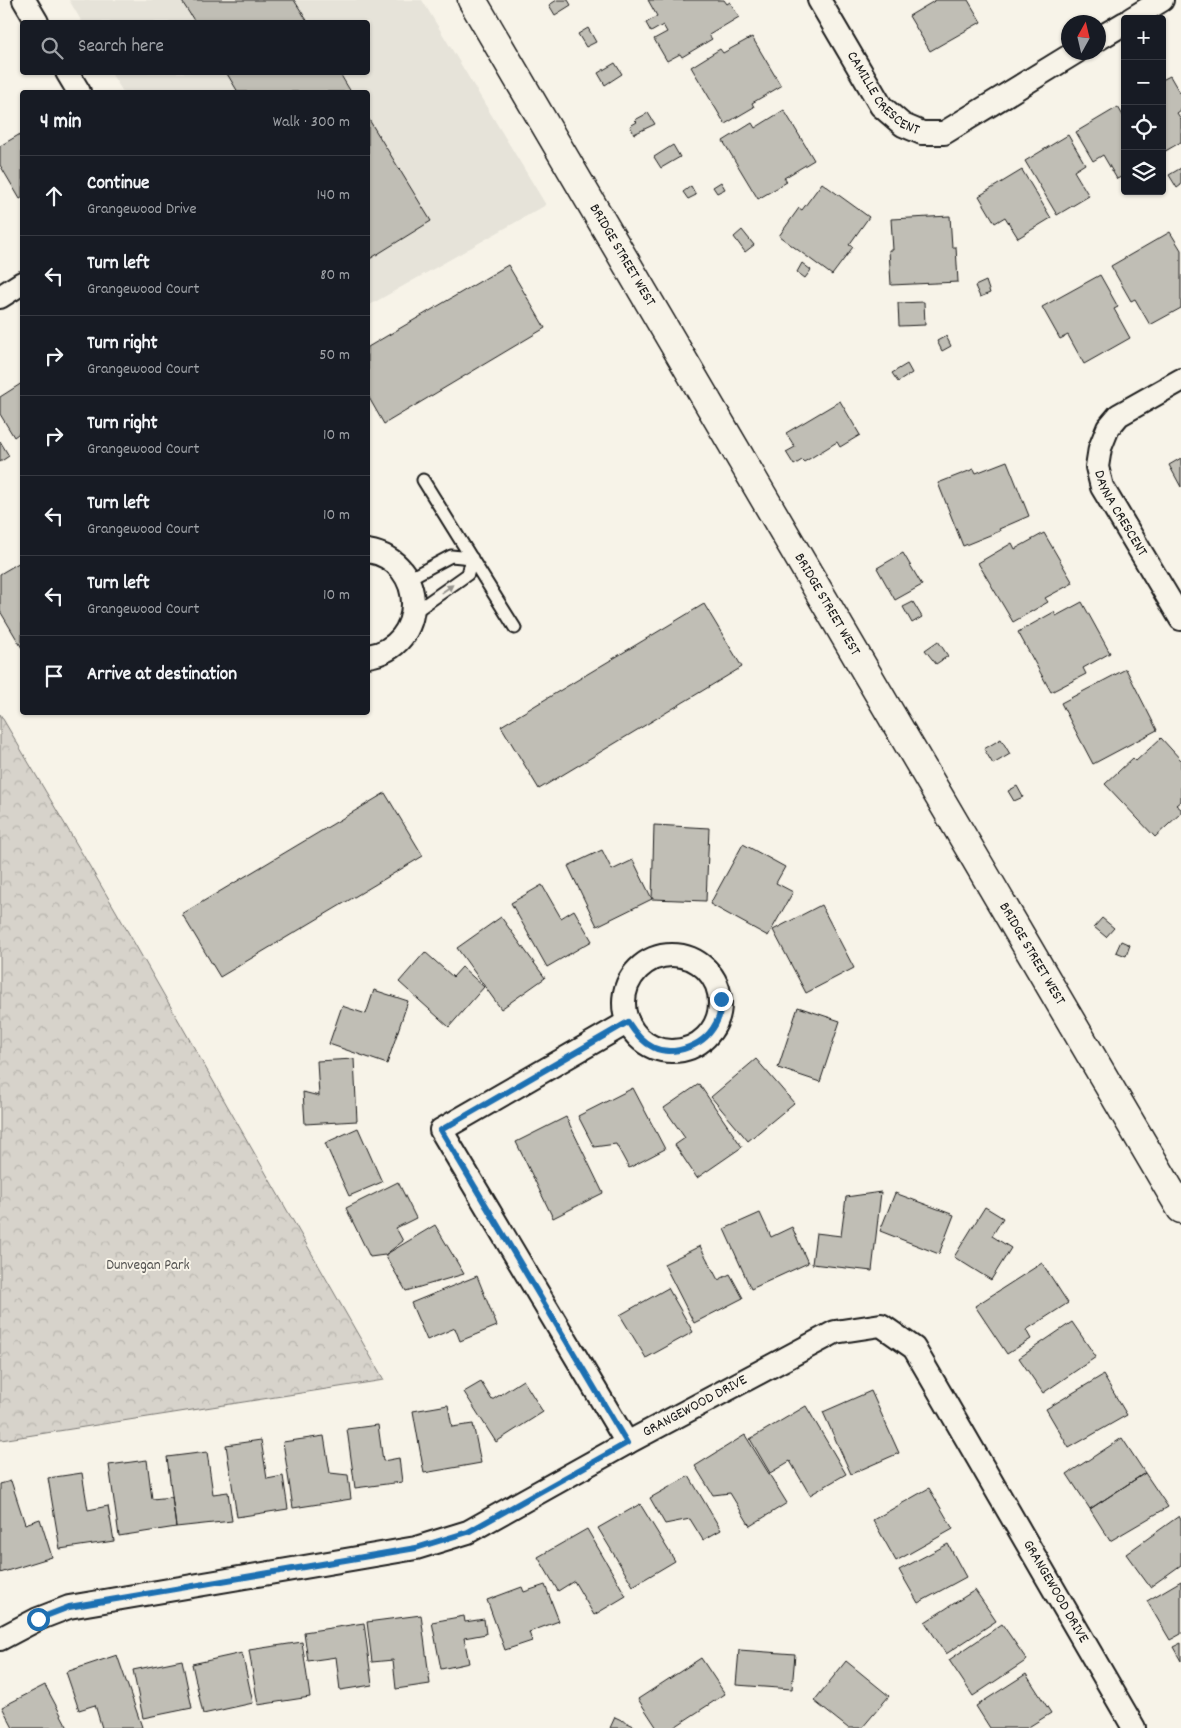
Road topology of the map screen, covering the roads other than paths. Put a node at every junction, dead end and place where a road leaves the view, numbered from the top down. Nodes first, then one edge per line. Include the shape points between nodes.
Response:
1 (24, 0) edge
2 (472, 0) edge
3 (819, 0) edge
4 (1162, 0) edge
5 (1138, 15) edge
6 (36, 20) edge
7 (1121, 25) edge
8 (1106, 34) edge
9 (1063, 60) edge
10 (70, 75) edge
11 (79, 90) edge
12 (20, 284) edge
13 (0, 297) edge
14 (1181, 380) edge
15 (423, 480) dead end
16 (370, 551) edge
17 (472, 558) junction
18 (408, 579) junction
19 (413, 613) junction
20 (1181, 619) edge
21 (515, 628) dead end
22 (370, 656) edge
23 (628, 1022) junction
24 (1181, 1209) edge
25 (627, 1443) junction
26 (0, 1640) edge
27 (1134, 1728) edge

1 - 6 street
2 - 24 main road, BRIDGE STREET WEST
3 - 9 street, CAMILLE CRESCENT via 881,106 903,125 922,133 944,133
4 - 5 street
7 - 8 street
10 - 11 street
12 - 13 street
14 - 20 street, DAYNA CRESCENT via 1119,415 1108,428 1097,467 1102,486
15 - 17 lane
16 - 18 street via 378,552 394,562
17 - 18 lane via 451,556
19 -> 17 lane via 468,574
17 - 21 lane
18 - 19 street via 414,597
19 - 22 street via 407,630 392,646
23 - 23 street via 636,1036 660,1051 677,1052 700,1043 712,1031 719,1016 721,999 716,982 699,963 683,956 660,957 645,964 630,980 624,996
23 - 25 street via 441,1130
25 - 26 street, GRANGEWOOD DRIVE via 468,1532 416,1548 69,1607 38,1619
25 - 27 street, GRANGEWOOD DRIVE via 835,1332 881,1325 914,1348

